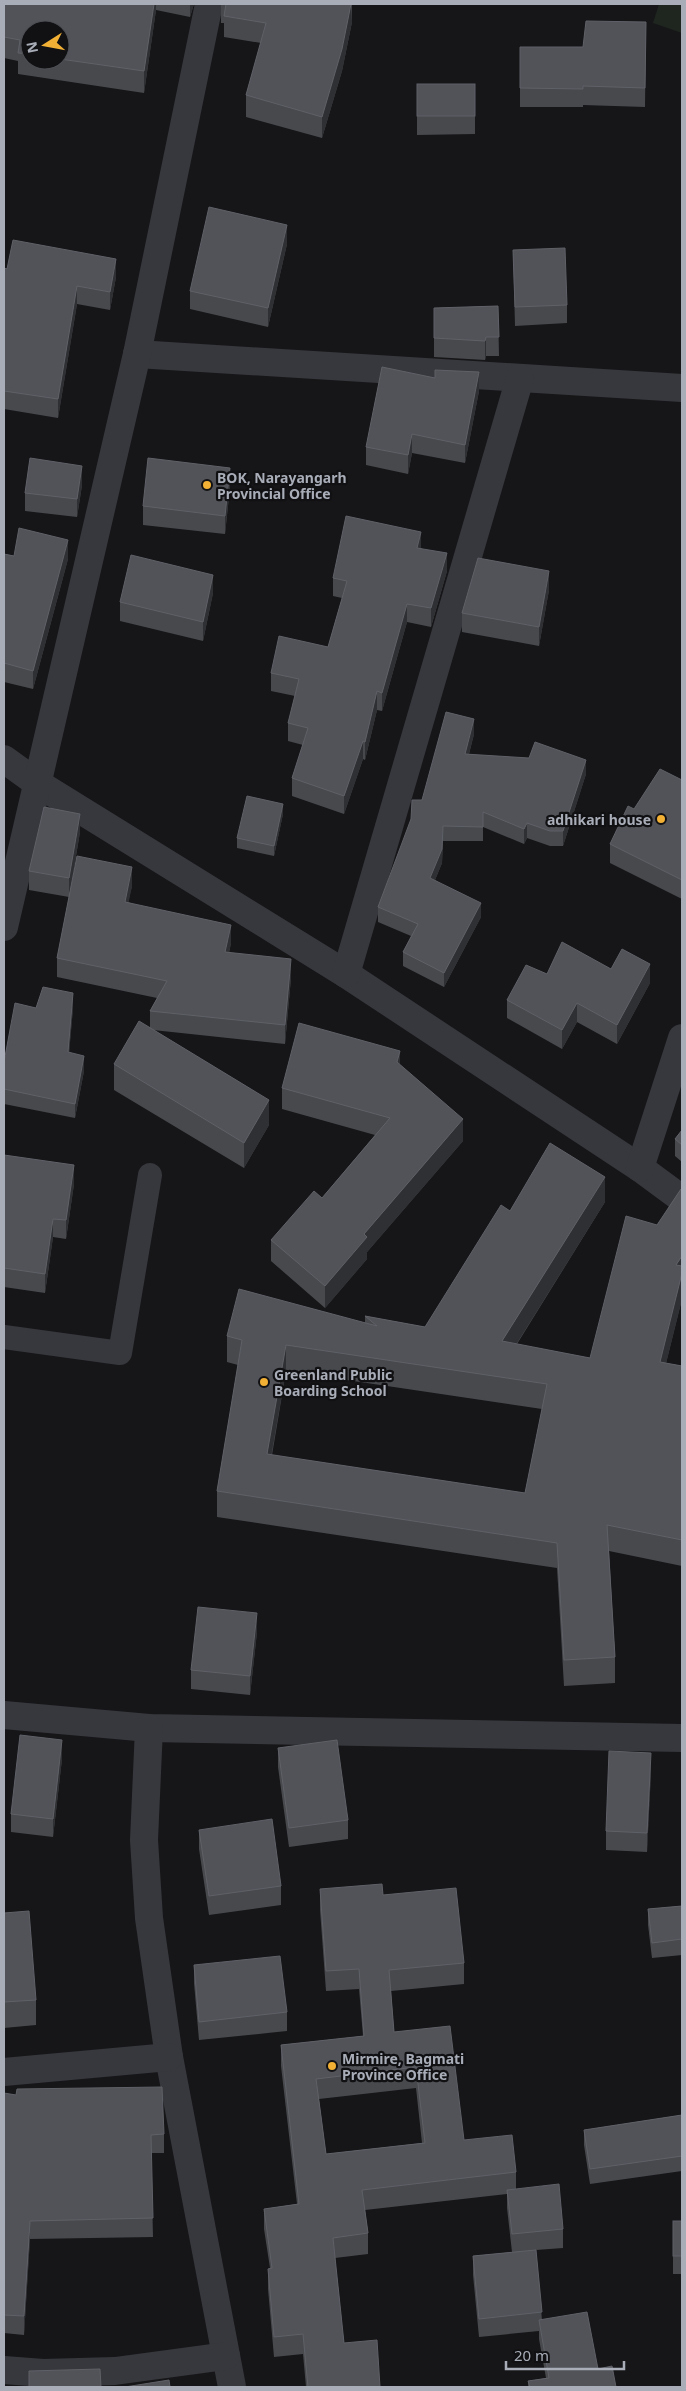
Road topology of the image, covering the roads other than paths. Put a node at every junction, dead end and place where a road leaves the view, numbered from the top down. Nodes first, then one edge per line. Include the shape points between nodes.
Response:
1 (209, 4) edge
2 (137, 354) junction
3 (520, 378) junction
4 (682, 388) edge
5 (4, 759) edge
6 (37, 783) junction
7 (4, 927) edge
8 (346, 974) junction
9 (682, 1038) edge
10 (640, 1168) junction
11 (150, 1175) dead end
12 (682, 1199) edge
13 (4, 1337) edge
14 (4, 1715) edge
15 (149, 1728) junction
16 (682, 1738) edge
17 (170, 2057) junction
18 (4, 2072) edge
19 (226, 2356) junction
20 (4, 2370) edge
21 (232, 2387) edge

1 - 2 street
2 - 3 street
2 - 6 street
3 - 4 street
3 - 8 street
5 - 6 street
6 - 7 street
6 - 8 street
8 - 10 street
9 - 10 street
10 - 12 street
11 - 13 lane via 120,1353
14 - 15 street
15 - 16 street
15 - 17 street via 144,1840 148,1908
17 - 18 street
17 - 19 street
19 - 20 street via 115,2371 43,2373
19 - 21 street

